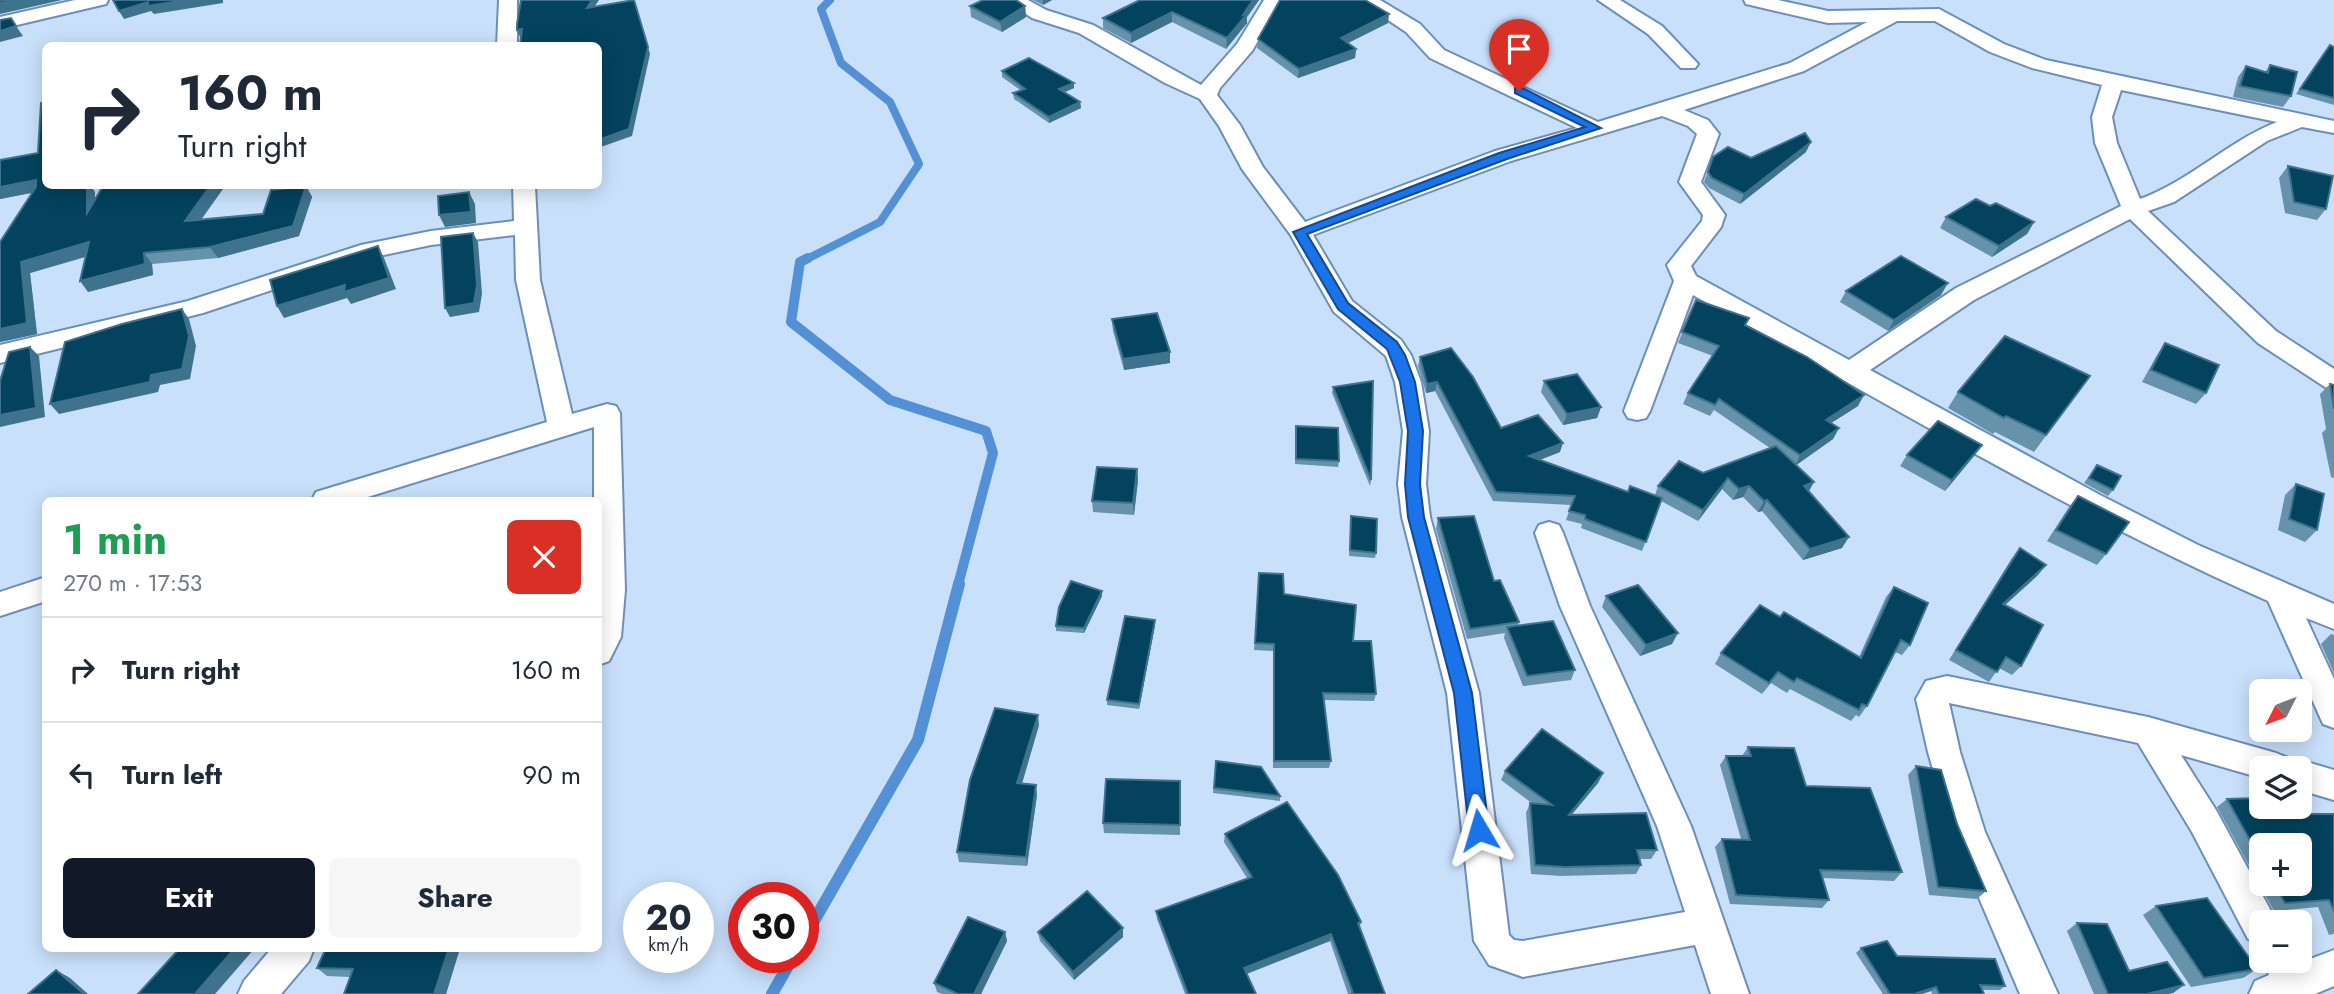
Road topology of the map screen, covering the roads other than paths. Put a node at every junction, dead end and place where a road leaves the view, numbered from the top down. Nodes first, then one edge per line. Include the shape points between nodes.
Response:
1 (99, 0) edge
2 (508, 0) edge
3 (1015, 0) edge
4 (1273, 0) edge
5 (1367, 0) edge
6 (1606, 0) edge
7 (1753, 0) edge
8 (1891, 17) junction
9 (0, 23) edge
10 (507, 42) edge
11 (1688, 64) dead end
12 (2113, 82) junction
13 (1207, 95) junction
14 (1662, 109) junction
15 (2298, 121) junction
16 (2334, 127) edge
17 (1595, 128) junction
18 (524, 189) edge
19 (2133, 209) junction
20 (527, 227) junction
21 (1300, 232) junction
22 (1686, 281) junction
23 (0, 354) edge
24 (1849, 372) junction
25 (2334, 381) edge
26 (1637, 411) dead end
27 (562, 427) junction
28 (336, 497) edge
29 (1549, 533) dead end
30 (42, 590) edge
31 (2280, 594) junction
32 (0, 604) edge
33 (2334, 617) edge
34 (602, 644) edge
35 (2334, 714) edge
36 (2148, 732) junction
37 (2249, 760) edge
38 (2312, 779) edge
39 (2334, 785) edge
40 (2252, 910) edge
41 (1708, 925) junction
42 (293, 952) edge
43 (2334, 968) edge
44 (2281, 979) edge
45 (257, 994) edge
46 (1730, 994) edge
47 (2039, 994) edge

1 - 9 street
2 - 10 street
3 - 13 street via 1039,14 1086,29
4 - 13 street via 1245,47
5 - 17 street via 1413,28 1437,54
6 - 11 street via 1655,30
7 - 8 street via 1813,15
8 - 12 street via 1939,15 2013,56
8 - 14 street via 1797,67
12 - 15 street
12 - 19 street via 2102,117 2106,143
13 - 21 street via 1259,179
14 - 17 street
14 - 22 street via 1698,123 1708,134 1690,182 1714,215 1713,222 1679,265
15 - 16 street
15 - 19 street via 2259,136 2166,197
17 - 21 street via 1503,156
18 - 20 street
19 - 24 street via 1965,294
19 - 25 street via 2267,337
20 - 23 street via 398,242 200,306
20 - 27 street via 528,280
21 - 41 street via 1343,306 1392,346 1408,382 1416,431 1412,484 1416,517 1463,693 1492,940 1499,952 1523,959
22 - 24 street
22 - 26 street
24 - 31 street via 2151,534
27 - 28 street
27 - 34 street via 607,413 610,590
29 - 41 street via 1575,606 1674,825
30 - 32 street
31 - 33 street
31 - 35 street
36 - 37 street
36 - 40 street via 2204,821
36 - 47 street via 1947,689 1937,691 1932,699 1968,832
38 - 39 street
41 - 46 street
42 - 45 street
43 - 44 street

